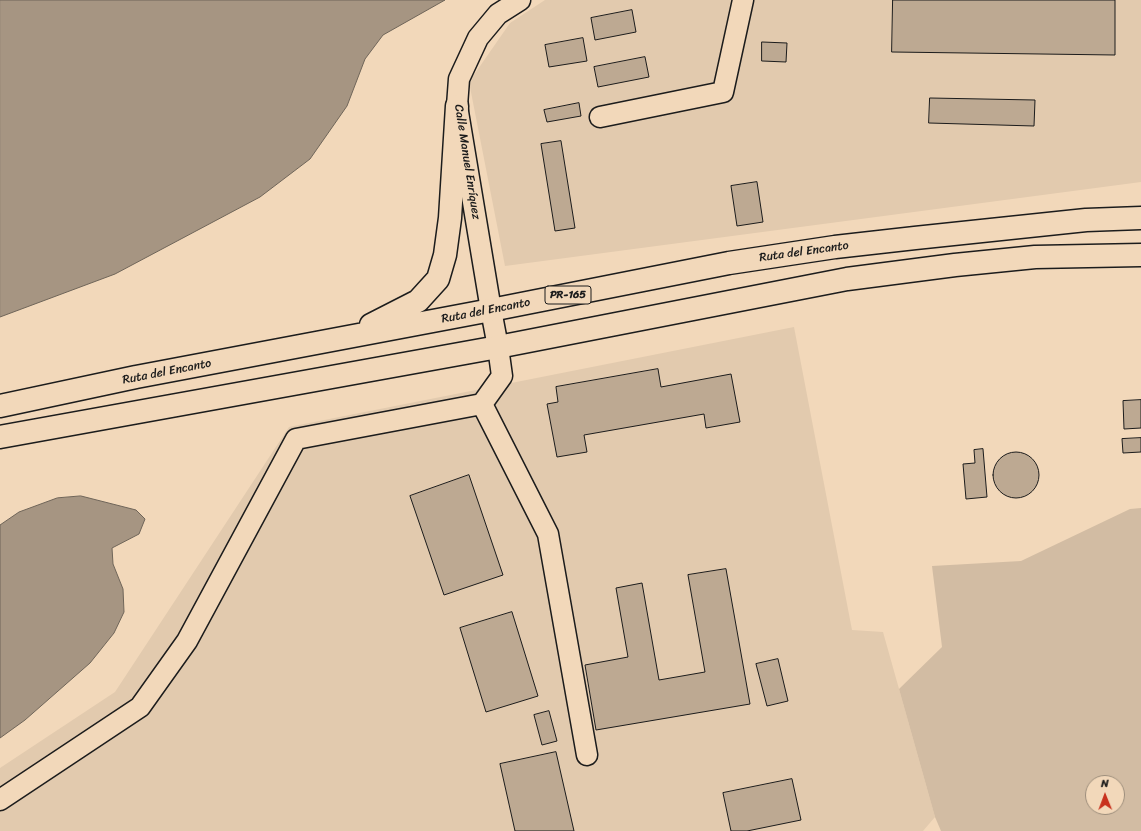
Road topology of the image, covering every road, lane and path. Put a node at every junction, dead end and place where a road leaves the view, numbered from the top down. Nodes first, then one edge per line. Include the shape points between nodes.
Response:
1 (520, 0) edge
2 (743, 0) edge
3 (457, 106) junction
4 (600, 117) dead end
5 (1141, 206) edge
6 (1141, 218) edge
7 (1086, 220) junction
8 (1141, 255) edge
9 (491, 310) junction
10 (346, 338) junction
11 (498, 347) junction
12 (482, 404) junction
13 (0, 406) edge
14 (0, 437) edge
15 (588, 755) dead end
16 (0, 800) edge

1 - 3 street, Calle Manuel Enríquez via 498,14 478,38 459,80
2 - 4 street via 723,92
3 - 9 street, Calle Manuel Enríquez
3 - 10 main road via 450,218 438,280 418,301
5 - 7 main road
6 - 7 main road, Ruta del Encanto / PR-165
7 - 9 main road, Ruta del Encanto / PR-165 via 842,246 729,263
8 - 11 main road via 1035,257 848,279
9 - 10 main road, Ruta del Encanto / PR-165
9 - 11 street, Calle Manuel Enríquez
10 - 13 main road, Ruta del Encanto / PR-165 via 136,377
11 - 12 street, Calle Manuel Enríquez via 502,376
11 - 14 main road
12 - 15 street via 548,534
12 - 16 street via 296,439 187,641 140,707

